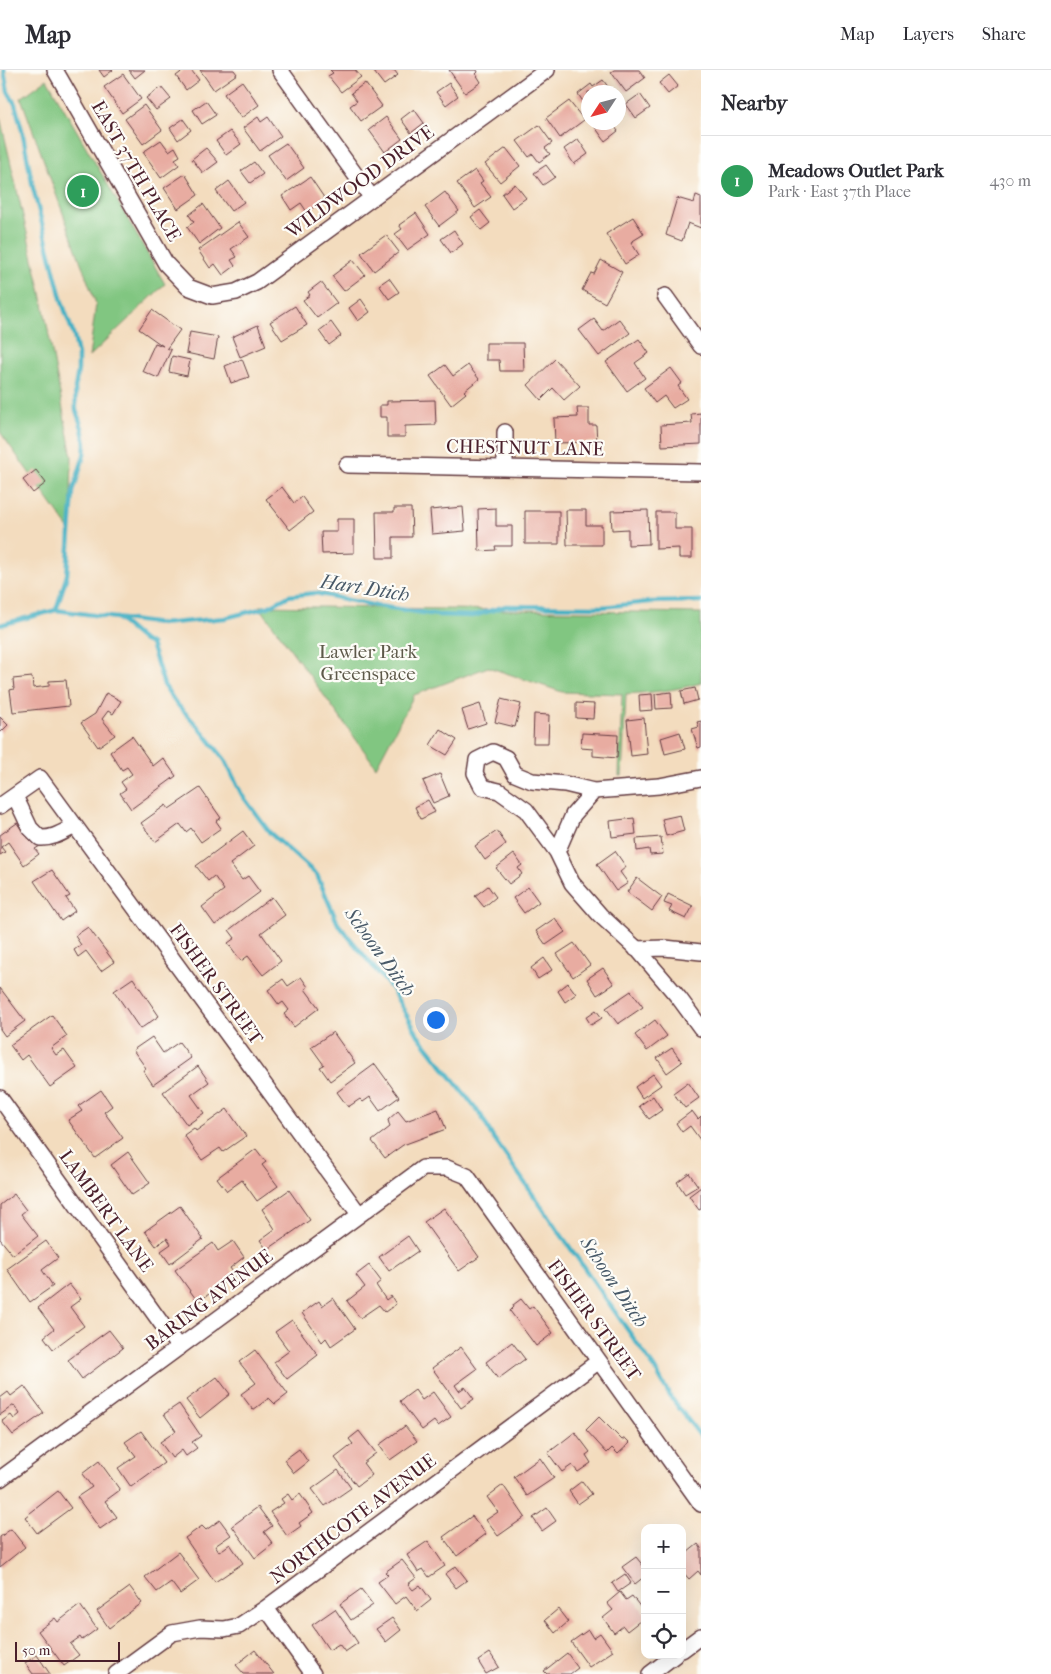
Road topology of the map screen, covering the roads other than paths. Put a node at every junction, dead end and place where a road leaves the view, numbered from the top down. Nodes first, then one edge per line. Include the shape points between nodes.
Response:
1 (55, 70) edge
2 (280, 70) edge
3 (547, 70) edge
4 (526, 76) edge
5 (372, 198) junction
6 (188, 287) joint
7 (666, 296) dead end
8 (701, 346) edge
9 (505, 432) dead end
10 (347, 465) dead end
11 (505, 468) junction
12 (701, 472) edge
13 (701, 778) edge
14 (594, 791) junction
15 (15, 796) junction
16 (0, 806) edge
17 (75, 826) junction
18 (557, 852) junction
19 (636, 948) junction
20 (701, 952) edge
21 (701, 1028) edge
22 (0, 1098) edge
23 (447, 1168) joint
24 (359, 1214) junction
25 (179, 1348) junction
26 (599, 1361) junction
27 (0, 1478) edge
28 (701, 1504) edge
29 (266, 1608) junction
30 (701, 1636) edge
31 (686, 1647) edge
32 (670, 1659) edge
33 (116, 1674) edge
34 (313, 1674) edge
35 (650, 1674) edge

1 - 6 street, EAST 37TH PLACE via 166,264
2 - 5 street
3 - 4 street, WILDWOOD DRIVE
4 - 5 street, WILDWOOD DRIVE
5 - 6 street, WILDWOOD DRIVE via 258,282 236,292 212,296
7 - 8 street
9 - 11 street
10 - 11 street, CHESTNUT LANE
11 - 12 street, CHESTNUT LANE
13 - 14 street via 658,786
14 - 18 street via 573,815
14 - 18 street via 532,781 515,774 506,758 493,752 477,760 475,773 482,787 499,791 526,810
15 - 16 street
15 - 17 street via 30,828 40,838 55,836
15 - 17 street, FISHER STREET via 40,778
17 - 24 street, FISHER STREET
18 - 19 street via 572,883 600,916
19 - 20 street
19 - 21 street
22 - 25 street, LAMBERT LANE
23 - 24 street, BARING AVENUE via 423,1168
23 - 26 street, FISHER STREET via 467,1176
24 - 25 street, BARING AVENUE
25 - 27 street, BARING AVENUE
26 - 28 street, FISHER STREET
26 - 29 street, NORTHCOTE AVENUE
29 - 33 street, NORTHCOTE AVENUE via 239,1626 172,1633
29 - 34 street
30 - 31 street
32 - 35 street

